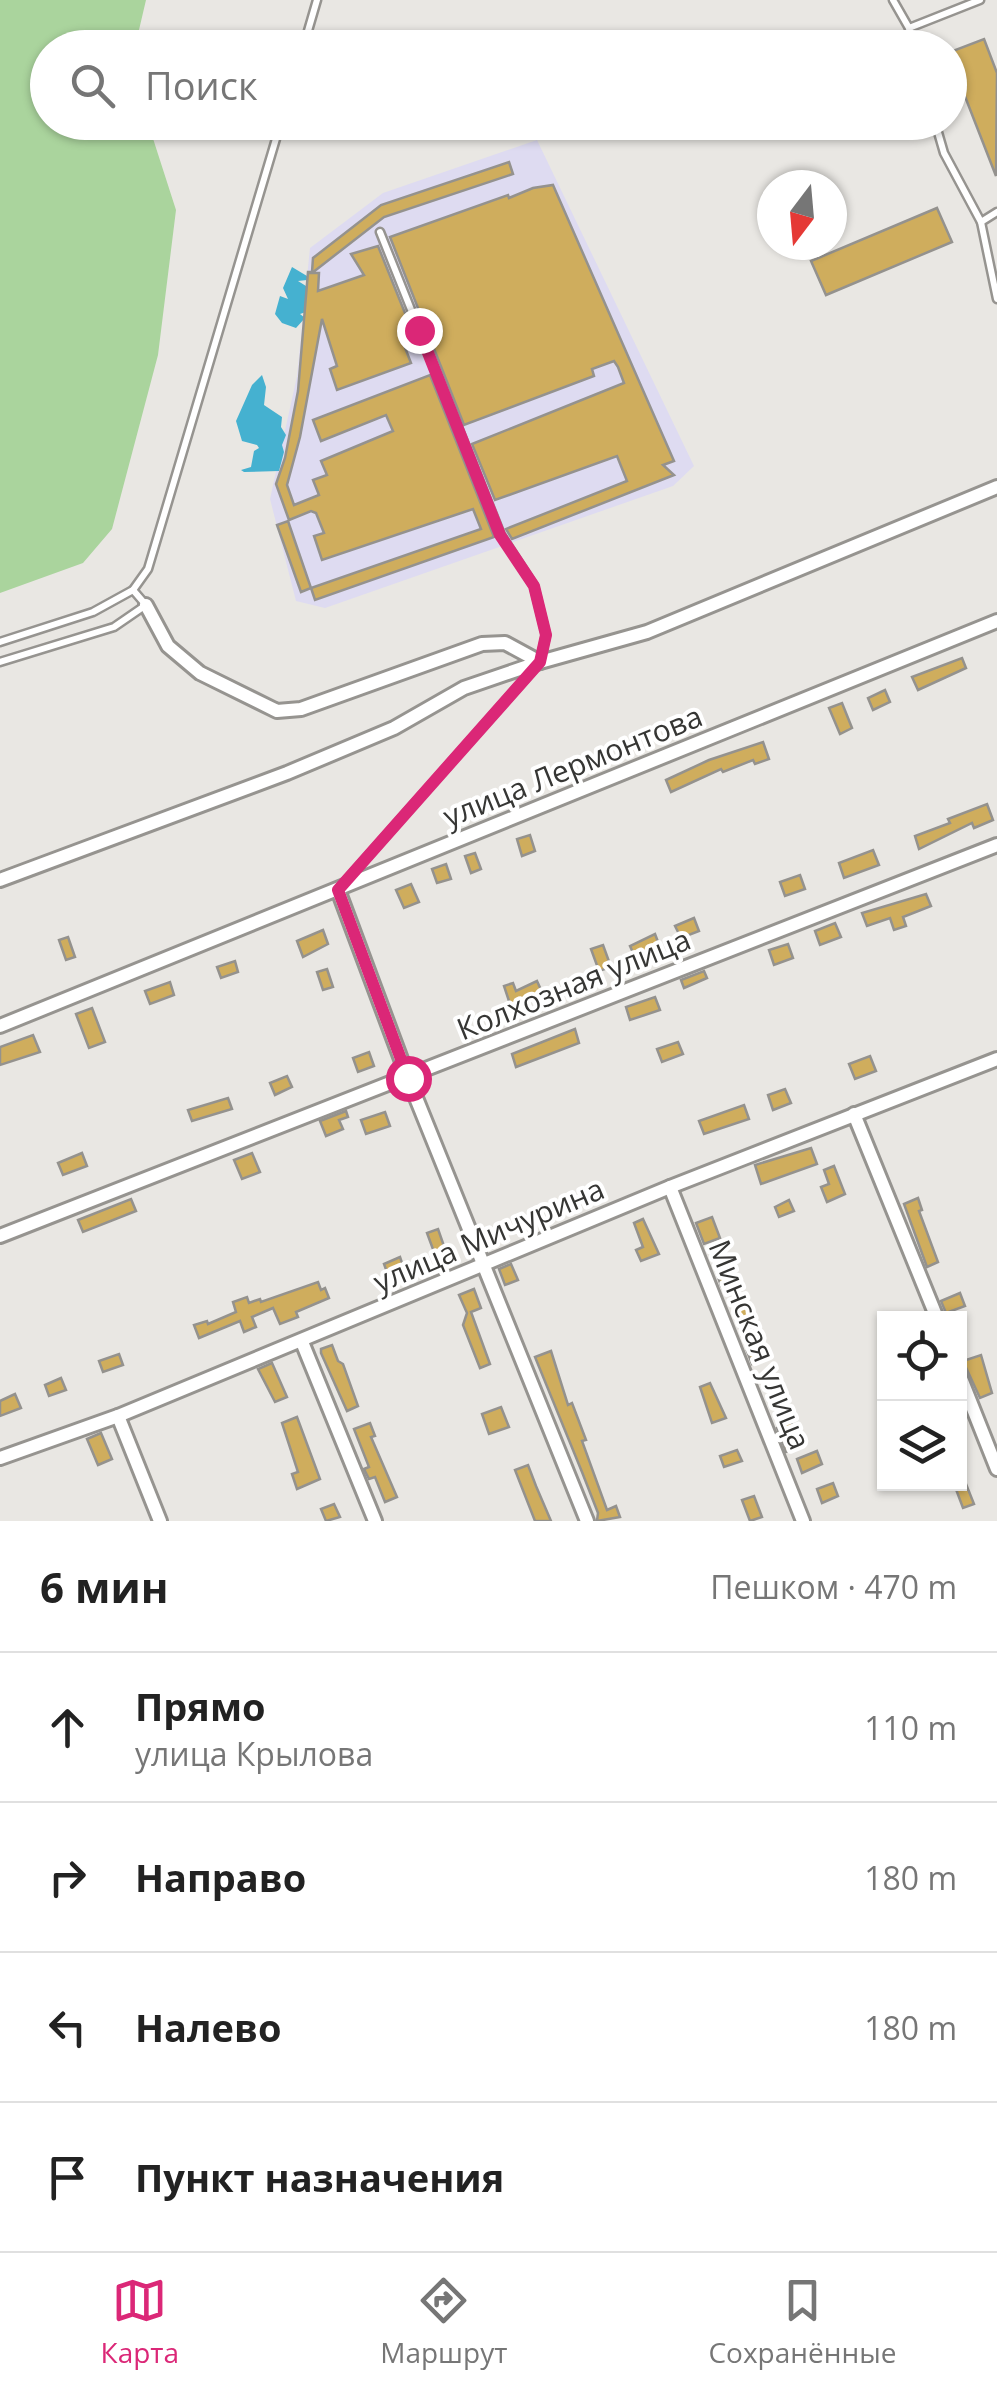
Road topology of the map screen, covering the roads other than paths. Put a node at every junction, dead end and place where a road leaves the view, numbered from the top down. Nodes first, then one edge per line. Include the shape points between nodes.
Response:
1 (317, 0) edge
2 (892, 0) edge
3 (980, 0) edge
4 (909, 28) joint
5 (308, 30) edge
6 (276, 140) edge
7 (940, 140) edge
8 (997, 212) edge
9 (981, 222) junction
10 (380, 232) dead end
11 (997, 299) edge
12 (997, 487) edge
13 (133, 590) junction
14 (146, 605) junction
15 (997, 621) edge
16 (0, 642) edge
17 (0, 662) edge
18 (540, 662) junction
19 (997, 844) edge
20 (0, 880) edge
21 (338, 890) junction
22 (0, 1026) edge
23 (997, 1059) edge
24 (408, 1078) junction
25 (854, 1114) junction
26 (670, 1187) junction
27 (0, 1236) edge
28 (485, 1265) junction
29 (933, 1311) edge
30 (302, 1342) junction
31 (967, 1394) edge
32 (118, 1416) junction
33 (0, 1458) edge
34 (997, 1469) edge
35 (160, 1521) edge
36 (375, 1521) edge
37 (587, 1521) edge
38 (802, 1521) edge

1 - 5 lane
2 - 4 lane
3 - 4 lane
6 - 13 lane via 148,569
7 - 9 lane
8 - 9 lane
9 - 11 lane
10 - 18 lane via 500,535 534,586 546,635
12 - 18 street via 647,632
13 - 14 lane
13 - 16 lane via 93,612
14 - 17 lane via 114,626
14 - 18 street via 168,646 200,673 278,710 301,709 482,644 506,643
15 - 21 street, улица Лермонтова
18 - 20 street via 464,688 394,728 288,772
18 - 21 lane
19 - 24 street, Колхозная улица
21 - 22 street, улица Лермонтова
21 - 24 street
23 - 25 street, улица Мичурина
24 - 27 street, Колхозная улица
24 - 28 street
25 - 26 street, улица Мичурина
25 - 29 street
26 - 28 street, улица Мичурина
26 - 38 street, Минская улица
28 - 30 street, улица Мичурина
28 - 37 street
30 - 32 street, улица Мичурина
30 - 36 street
31 - 34 street
32 - 33 street, улица Мичурина
32 - 35 street

